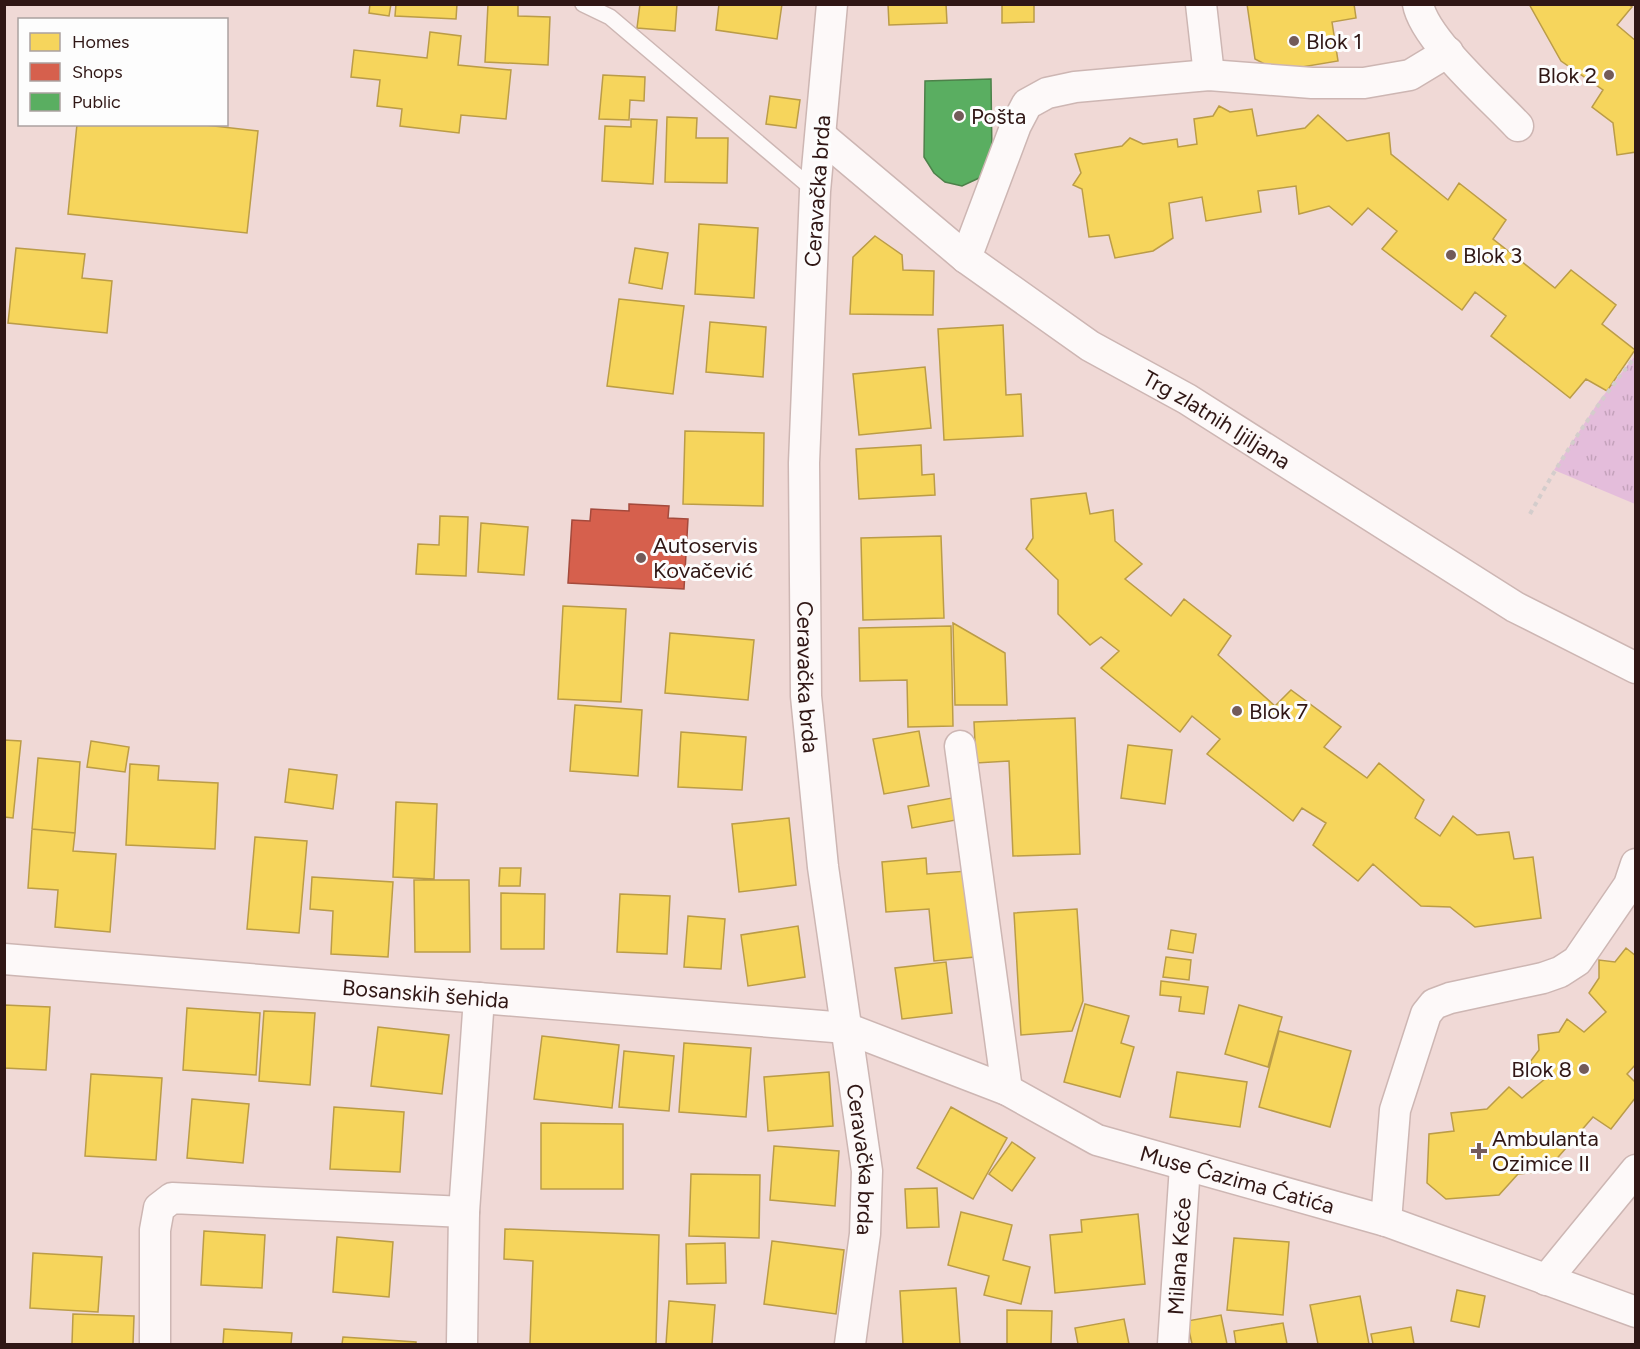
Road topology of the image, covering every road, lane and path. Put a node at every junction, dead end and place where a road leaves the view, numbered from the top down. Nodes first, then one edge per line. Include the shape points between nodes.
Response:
1 (583, 4) edge
2 (832, 4) edge
3 (1201, 4) edge
4 (1418, 4) edge
5 (1448, 52) junction
6 (1209, 75) junction
7 (1518, 126) dead end
8 (820, 136) junction
9 (815, 191) junction
10 (966, 258) junction
11 (1635, 356) edge
12 (1530, 514) dead end
13 (1635, 668) edge
14 (960, 746) dead end
15 (1635, 864) edge
16 (4, 959) edge
17 (479, 998) junction
18 (846, 1028) junction
19 (1007, 1090) junction
20 (1185, 1166) junction
21 (1635, 1170) edge
22 (464, 1212) junction
23 (1386, 1221) junction
24 (1546, 1280) junction
25 (1635, 1312) edge
26 (155, 1344) edge
27 (462, 1344) edge
28 (850, 1344) edge
29 (1173, 1344) edge

1 - 9 lane via 610,17
2 - 8 street, Ceravačka brda
3 - 6 street
4 - 5 street via 1420,16
5 - 6 street via 1410,75 1364,83
5 - 7 street
6 - 10 street via 1075,87 1047,93 1027,104
8 - 9 street, Ceravačka brda
8 - 10 street, Trg zlatnih ljiljana
9 - 18 street, Ceravačka brda via 804,463 806,696 823,867
10 - 13 street, Trg zlatnih ljiljana via 1090,346 1187,399 1515,607
11 - 12 path via 1599,401
14 - 19 street
15 - 23 street via 1629,885 1577,961 1543,978 1450,998 1434,1004 1426,1014 1395,1110
16 - 17 street, Bosanskih šehida
17 - 18 street, Bosanskih šehida
17 - 22 street
18 - 19 street, Muse Ćazima Ćatića
18 - 28 street, Ceravačka brda via 867,1171 865,1234
19 - 20 street, Muse Ćazima Ćatića via 1096,1140
20 - 23 street, Muse Ćazima Ćatića
20 - 29 street, Milana Keče
21 - 24 street
22 - 26 street via 172,1198 159,1208 155,1230
22 - 27 street
23 - 24 street, Muse Ćazima Ćatića
24 - 25 street, Muse Ćazima Ćatića

